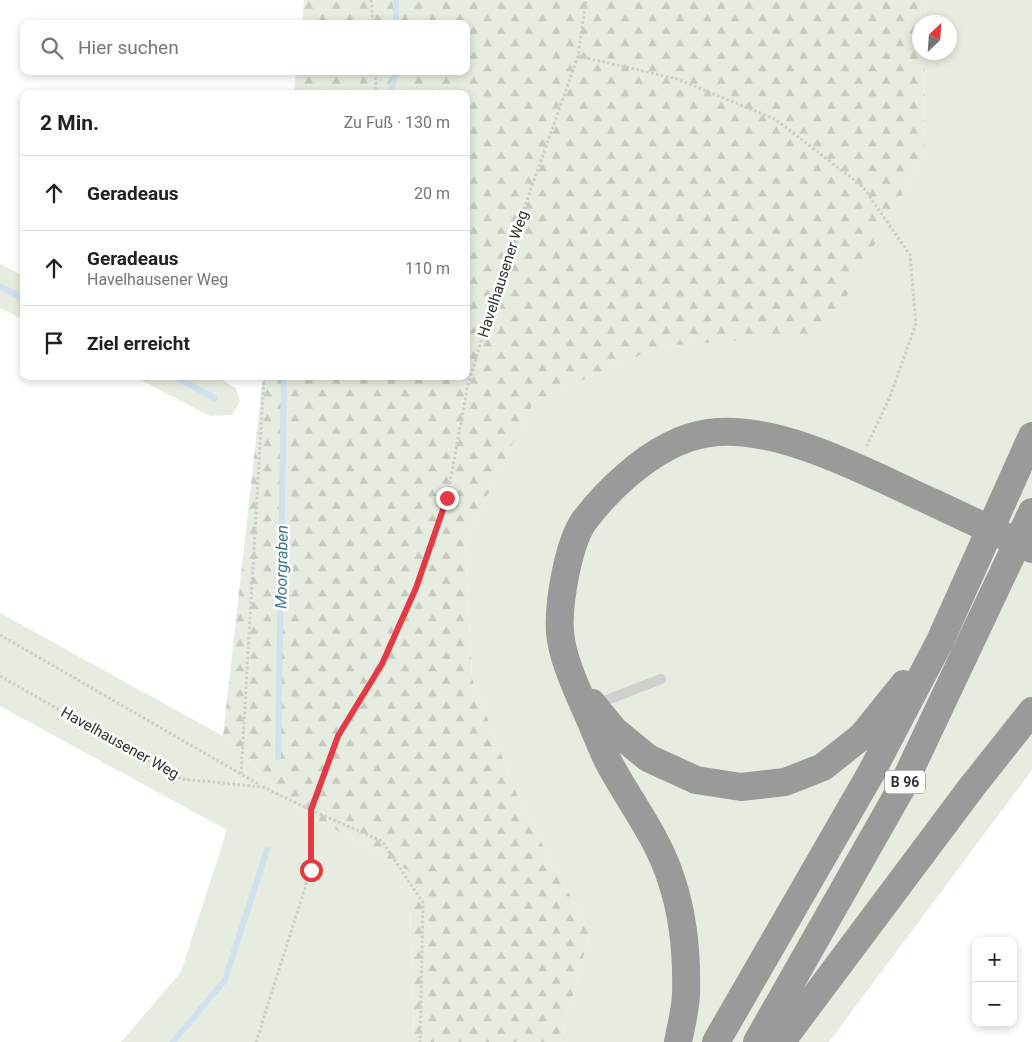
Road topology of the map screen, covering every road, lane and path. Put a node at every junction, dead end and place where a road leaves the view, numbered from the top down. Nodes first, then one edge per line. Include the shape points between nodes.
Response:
1 (371, 0) edge
2 (586, 0) edge
3 (373, 20) edge
4 (578, 56) junction
5 (376, 75) edge
6 (375, 90) edge
7 (470, 378) edge
8 (264, 380) edge
9 (469, 380) edge
10 (1032, 436) edge
11 (855, 468) junction
12 (1032, 512) edge
13 (1032, 549) edge
14 (0, 635) edge
15 (940, 640) junction
16 (0, 676) edge
17 (571, 676) junction
18 (661, 679) dead end
19 (594, 705) junction
20 (1032, 711) edge
21 (241, 774) junction
22 (263, 786) junction
23 (311, 810) junction
24 (256, 1042) edge
25 (420, 1042) edge
26 (678, 1042) edge
27 (716, 1042) edge
28 (757, 1042) edge
29 (781, 1042) edge

1 - 3 path
2 - 4 path, Havelhausener Weg
4 - 7 path, Havelhausener Weg via 497,286
4 - 11 path via 677,79 775,119 863,187 910,255 916,324 889,399
5 - 6 path
8 - 21 path
9 - 23 path, Havelhausener Weg via 447,498 416,588 382,664 338,736
10 - 15 highway, B 96
11 - 13 highway, bridge
11 - 17 highway via 782,439 743,432 709,433 671,445 641,463 612,488 583,523 570,554 561,592 560,632
12 - 28 highway, B 96 via 902,788
14 - 21 path
15 - 19 highway via 862,736 823,767 784,782 741,787 696,780 648,758 614,730
15 - 27 highway, B 96 via 871,773
16 - 22 path, Havelhausener Weg via 181,779
17 - 19 highway
17 - 26 highway via 608,760 655,840 672,882 685,937 686,997
18 - 19 lane
20 - 29 highway
21 - 22 path
22 - 23 path, Havelhausener Weg
23 - 24 path via 311,870
23 - 25 path via 382,841 424,904

